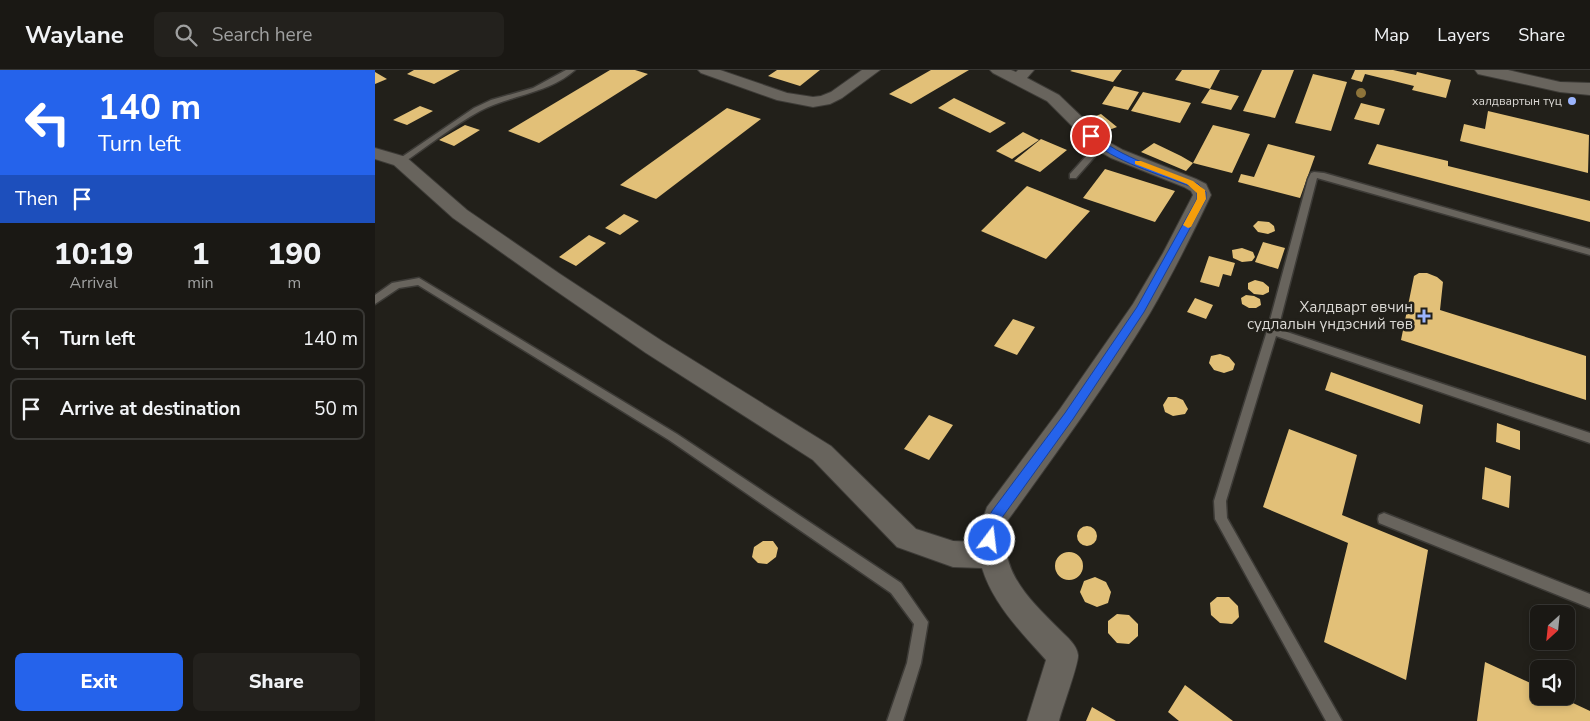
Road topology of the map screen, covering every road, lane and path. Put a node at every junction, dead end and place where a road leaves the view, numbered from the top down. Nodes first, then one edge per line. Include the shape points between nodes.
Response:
1 (571, 70) edge
2 (706, 70) edge
3 (872, 70) edge
4 (1484, 70) edge
5 (1520, 70) edge
6 (1014, 73) edge
7 (1587, 89) edge
8 (1101, 145) junction
9 (375, 152) edge
10 (400, 161) junction
11 (1073, 176) dead end
12 (1590, 252) edge
13 (375, 300) edge
14 (1272, 331) junction
15 (1590, 438) edge
16 (1384, 519) dead end
17 (992, 555) junction
18 (1590, 601) edge
19 (895, 721) edge
20 (1043, 721) edge
21 (1333, 721) edge

1 - 10 lane via 536,90 477,110
2 - 3 street via 792,99 814,102 831,97
4 - 7 street via 1561,87
5 - 7 street via 1565,79
6 - 8 street via 1053,98
8 - 11 lane
8 - 17 street via 1190,182 1202,192 1201,199 1141,309 997,515 990,540
9 - 10 street
10 - 17 street via 460,214 553,280 822,453 907,538 953,554
12 - 14 lane via 1314,175
13 - 19 lane via 395,285 419,281 673,437 897,588 921,622 914,663
14 - 15 lane
14 - 21 lane via 1220,500 1221,519
16 - 18 lane
17 - 20 street via 1007,591 1063,655

